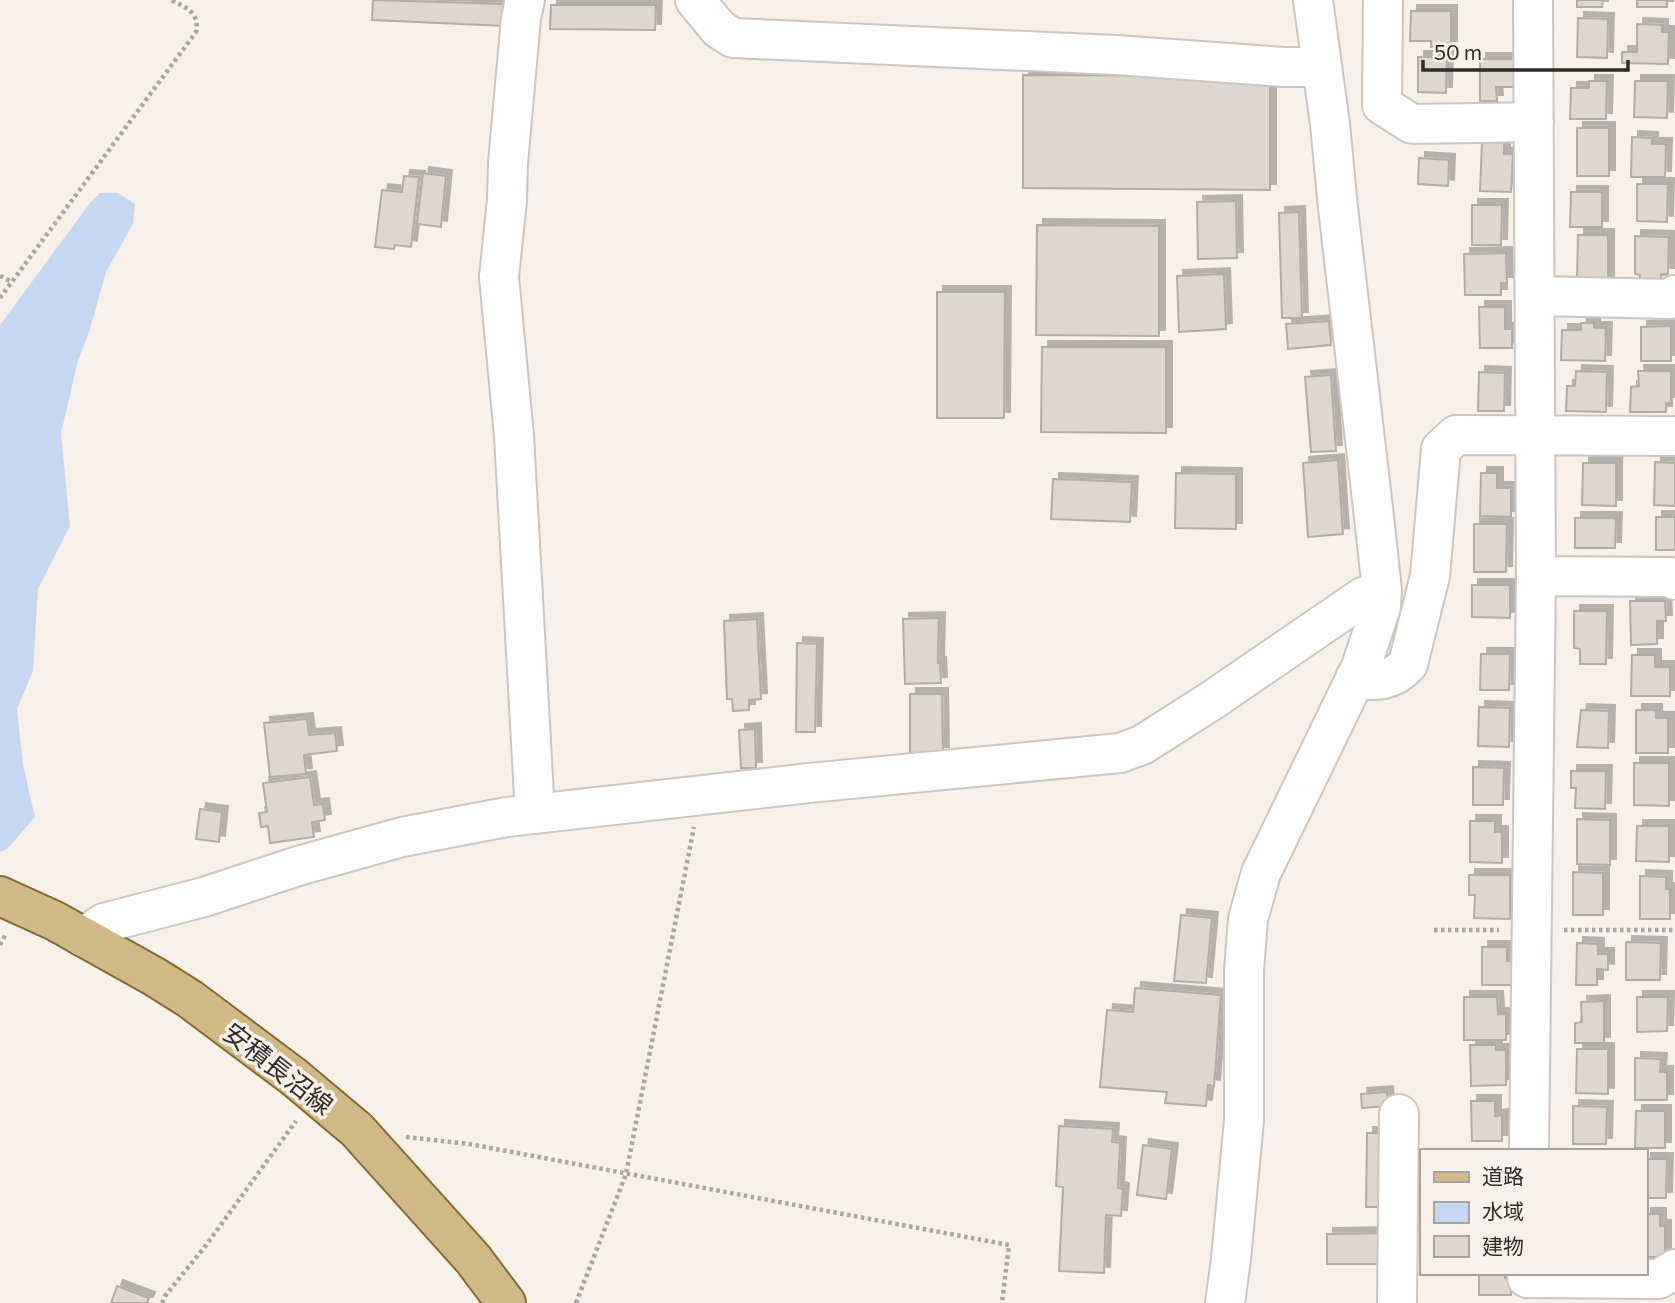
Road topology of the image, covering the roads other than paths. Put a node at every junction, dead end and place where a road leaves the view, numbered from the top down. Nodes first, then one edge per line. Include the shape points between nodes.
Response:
1 (524, 0) edge
2 (695, 0) edge
3 (1313, 0) edge
4 (1383, 0) edge
5 (1533, 0) edge
6 (1322, 67) junction
7 (1534, 122) junction
8 (1675, 295) edge
9 (1536, 296) junction
10 (1535, 434) junction
11 (1675, 436) edge
12 (1536, 576) junction
13 (1675, 580) edge
14 (1382, 590) junction
15 (1355, 678) junction
16 (534, 814) junction
17 (0, 896) edge
18 (83, 937) junction
19 (1399, 1114) dead end
20 (1529, 1149) edge
21 (1675, 1269) edge
22 (1528, 1285) edge
23 (506, 1303) edge
24 (1225, 1303) edge
25 (1397, 1303) edge

1 - 16 street via 499,278 514,436
2 - 6 street via 719,29 733,38
3 - 6 street
4 - 7 street via 1382,105 1412,124
5 - 7 street
6 - 14 street
7 - 9 street
8 - 9 street via 1671,299
9 - 10 street
10 - 11 street
10 - 12 street
10 - 15 street via 1456,435 1441,449 1430,576 1408,664 1387,679
12 - 13 street
12 - 20 street
14 - 15 street via 1376,626
14 - 16 street via 1363,597 1142,745 1120,753
15 - 24 street via 1261,873 1248,919 1244,1120
16 - 18 street via 402,837 104,923
17 - 18 main road, 安積長沼線
18 - 23 main road, 安積長沼線 via 190,999 357,1130 473,1259
19 - 25 street
21 - 22 street via 1660,1279

